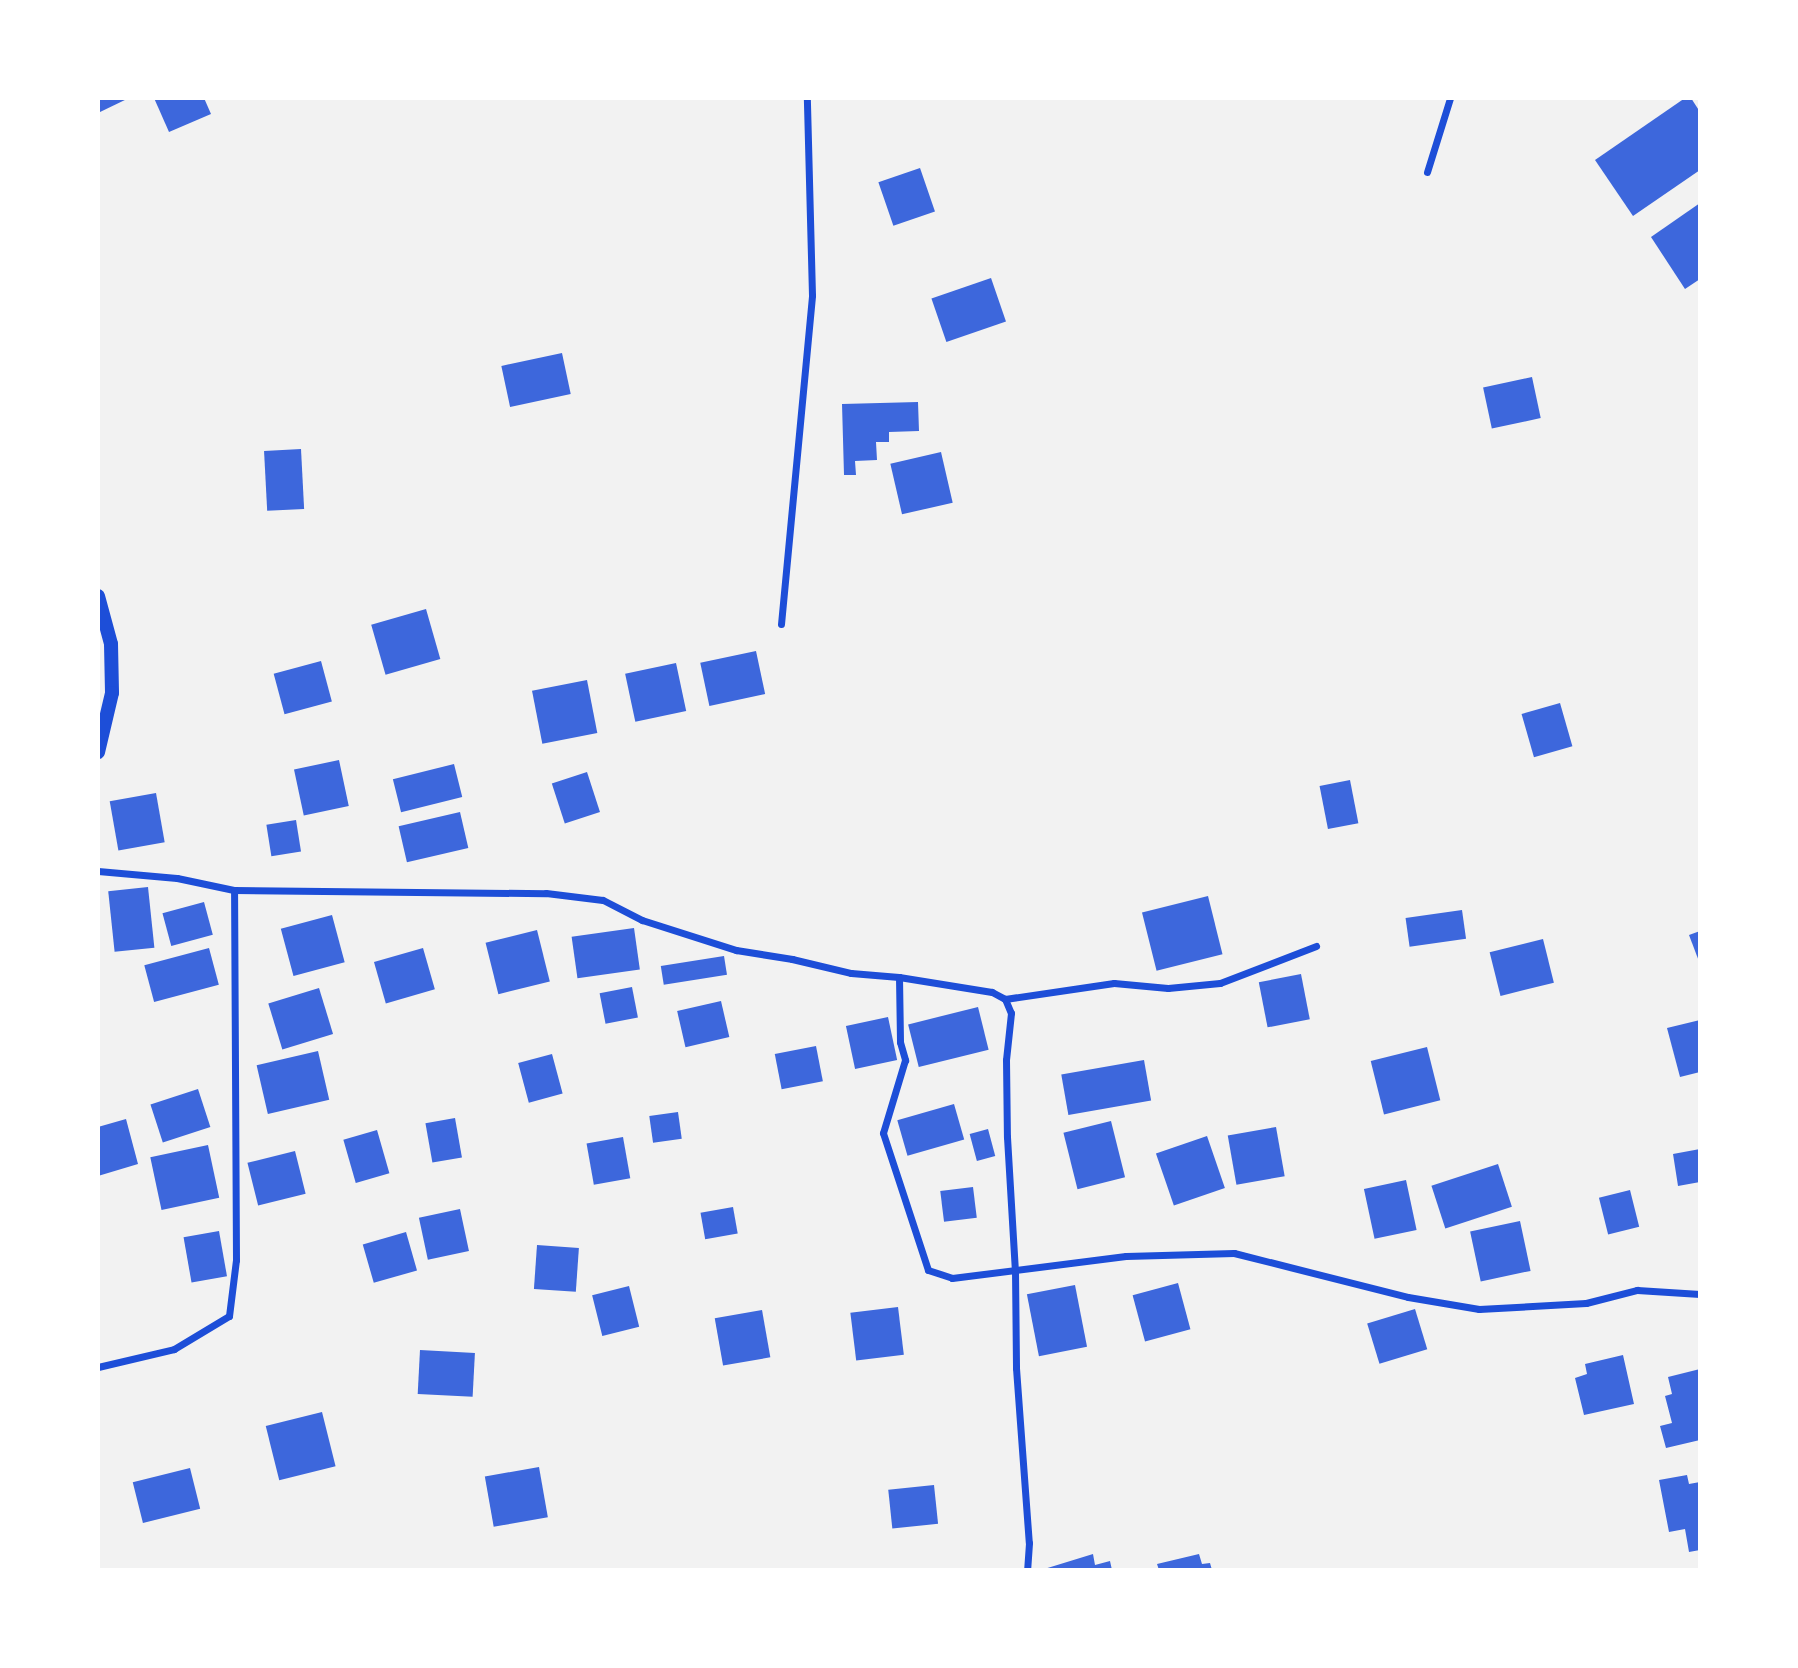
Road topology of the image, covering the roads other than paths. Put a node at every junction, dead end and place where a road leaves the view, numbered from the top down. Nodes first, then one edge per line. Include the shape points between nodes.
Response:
1 (807, 98) edge
2 (1450, 98) edge
3 (1427, 172) dead end
4 (98, 596) edge
5 (781, 624) dead end
6 (98, 751) edge
7 (98, 871) edge
8 (234, 890) junction
9 (1316, 946) dead end
10 (899, 977) junction
11 (1005, 999) junction
12 (1015, 1271) junction
13 (1700, 1294) edge
14 (98, 1367) edge
15 (1027, 1570) edge

1 - 5 street via 812,295
2 - 3 street
4 - 6 main road via 111,644 112,693
7 - 8 street via 177,878
8 - 10 street via 557,894 603,900 642,920 736,950 851,973
8 - 14 street via 236,1260 229,1316 174,1349
9 - 11 street via 1220,983 1168,988 1114,982
10 - 11 street via 961,985
10 - 12 street via 900,1042 905,1060 883,1133 928,1270 965,1278
11 - 12 street via 1011,1013 1007,1137
12 - 13 street via 1126,1256 1234,1253 1408,1297 1479,1309 1586,1303 1637,1290
12 - 15 street

